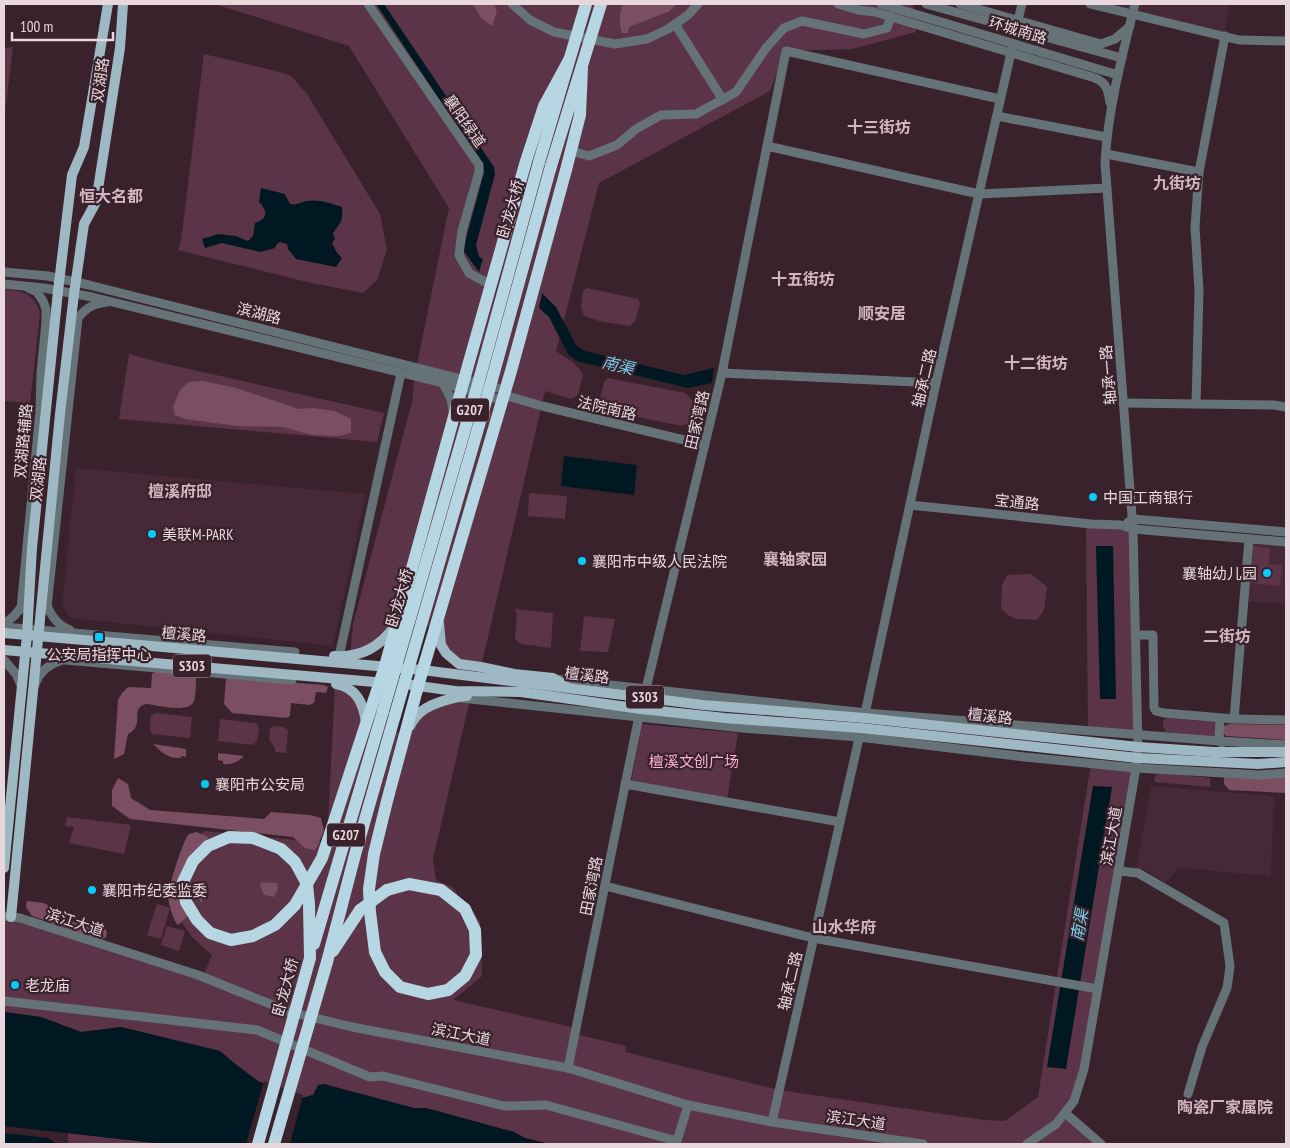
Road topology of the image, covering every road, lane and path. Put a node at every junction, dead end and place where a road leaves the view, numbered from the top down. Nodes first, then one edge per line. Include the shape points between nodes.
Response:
1 (108, 4) edge
2 (123, 4) edge
3 (368, 4) edge
4 (512, 4) edge
5 (586, 4) edge
6 (698, 4) edge
7 (838, 4) edge
8 (881, 4) edge
9 (926, 4) edge
10 (960, 4) edge
11 (1022, 4) edge
12 (1090, 4) edge
13 (600, 5) edge
14 (1134, 8) edge
15 (891, 16) junction
16 (1018, 19) junction
17 (675, 24) junction
18 (1130, 26) junction
19 (1016, 29) junction
20 (1225, 36) junction
21 (576, 37) junction
22 (590, 40) junction
23 (1286, 41) edge
24 (1013, 44) junction
25 (1010, 53) junction
26 (1122, 58) junction
27 (569, 60) junction
28 (582, 68) junction
29 (1118, 75) junction
30 (1000, 99) junction
31 (723, 100) junction
32 (1111, 114) junction
33 (997, 116) junction
34 (1106, 137) junction
35 (767, 146) junction
36 (571, 151) junction
37 (1106, 154) junction
38 (545, 164) junction
39 (1199, 172) junction
40 (1107, 188) junction
41 (979, 194) junction
42 (4, 272) edge
43 (60, 279) junction
44 (76, 282) junction
45 (4, 284) edge
46 (491, 285) junction
47 (24, 286) junction
48 (58, 291) junction
49 (74, 294) junction
50 (111, 302) junction
51 (471, 355) junction
52 (401, 373) junction
53 (722, 373) junction
54 (445, 379) junction
55 (936, 383) junction
56 (463, 384) junction
57 (504, 395) junction
58 (1125, 403) junction
59 (1196, 404) junction
60 (1286, 407) edge
61 (454, 417) junction
62 (706, 445) junction
63 (910, 505) junction
64 (1133, 524) junction
65 (1286, 532) edge
66 (1249, 539) junction
67 (1286, 542) edge
68 (29, 592) junction
69 (42, 592) junction
70 (442, 605) junction
71 (47, 606) junction
72 (21, 609) junction
73 (398, 621) junction
74 (4, 625) edge
75 (27, 632) junction
76 (4, 633) edge
77 (38, 633) junction
78 (78, 633) junction
79 (1137, 635) junction
80 (4, 650) edge
81 (295, 652) junction
82 (25, 654) junction
83 (4, 655) edge
84 (36, 655) junction
85 (279, 657) junction
86 (66, 658) junction
87 (339, 659) junction
88 (4, 660) edge
89 (385, 666) junction
90 (422, 670) junction
91 (276, 674) junction
92 (552, 678) junction
93 (292, 680) junction
94 (380, 683) junction
95 (418, 686) junction
96 (22, 687) junction
97 (572, 688) junction
98 (513, 692) junction
99 (645, 693) junction
100 (32, 695) junction
101 (453, 698) junction
102 (640, 713) junction
103 (1220, 718) junction
104 (1234, 719) junction
105 (1286, 720) edge
106 (366, 723) junction
107 (862, 724) junction
108 (406, 734) junction
109 (1137, 735) junction
110 (1219, 742) junction
111 (1286, 745) edge
112 (1138, 747) junction
113 (1286, 752) edge
114 (1255, 753) junction
115 (1286, 762) edge
116 (1137, 763) junction
117 (1258, 764) junction
118 (1219, 772) junction
119 (1286, 773) edge
120 (625, 784) junction
121 (840, 822) junction
122 (4, 868) edge
123 (1119, 871) junction
124 (605, 886) junction
125 (7, 917) edge
126 (814, 938) junction
127 (310, 958) junction
128 (326, 962) junction
129 (1096, 988) junction
130 (4, 1001) edge
131 (568, 1068) junction
132 (1188, 1094) dead end
133 (688, 1105) junction
134 (1065, 1113) junction
135 (772, 1122) junction
136 (681, 1143) edge
137 (258, 1144) edge
138 (274, 1144) edge
139 (923, 1144) edge
140 (1027, 1144) edge
141 (1101, 1144) edge

1 - 43 main road, 双湖路 via 84,147 72,175
2 - 44 main road, 双湖路 via 120,48 96,202 84,224
3 - 46 street, 襄阳绿道 via 479,165 459,255 469,273
4 - 21 street via 530,20 554,32
5 - 21 highway, G207
6 - 17 street
7 - 15 street
8 - 24 street, 环城南路
9 - 19 street, 环城南路
10 - 16 street
11 - 16 street
12 - 14 street
13 - 22 highway, G207
14 - 18 street, 轴承一路
14 - 20 street
15 - 25 street
15 - 31 street via 888,28 864,34 802,21 784,28 736,92
16 - 18 street via 1101,44 1115,39
16 - 19 street
17 - 22 street via 647,38 615,44
17 - 31 street
18 - 26 street, 轴承一路
19 - 26 street, 环城南路
20 - 23 street via 1239,40
20 - 39 street
21 - 22 street
21 - 27 highway, G207
22 - 28 highway, G207
24 - 25 street, 轴承二路
24 - 29 street, 环城南路
25 - 30 street, 轴承二路
25 - 32 street via 1102,81 1108,89
26 - 29 street, 轴承一路
27 - 38 highway, 卧龙大桥 / G207
27 - 46 highway via 544,106
28 - 36 highway via 580,115
28 - 38 highway, 卧龙大桥 / G207
29 - 32 street, 轴承一路
30 - 33 street, 轴承二路
30 - 35 street, 田家湾路 via 786,51
31 - 36 street via 696,114 661,115 636,129 617,145 589,156
32 - 34 street, 轴承一路
33 - 34 street
33 - 41 street, 轴承二路
34 - 37 street, 轴承一路
35 - 41 street
35 - 53 street, 田家湾路
36 - 57 highway
37 - 39 street
37 - 40 street, 轴承一路
38 - 127 highway, 卧龙大桥 / G207, bridge
38 - 128 highway, 卧龙大桥 / G207, bridge via 488,394
39 - 59 street via 1195,227 1198,290
40 - 41 street
40 - 58 street, 轴承一路
41 - 55 street, 轴承二路
42 - 43 street, 滨湖路
43 - 44 street, 滨湖路
43 - 48 main road, 双湖路
44 - 49 main road, 双湖路
44 - 54 street, 滨湖路
45 - 47 street, 滨湖路
46 - 51 highway
47 - 48 street, 滨湖路
47 - 72 street, 双湖路辅路 via 37,292 43,301 46,322
48 - 49 street, 滨湖路
48 - 68 main road, 双湖路
49 - 50 street, 滨湖路
49 - 69 main road, 双湖路
50 - 52 street, 滨湖路
50 - 71 street via 93,304 78,318
51 - 54 street via 461,368
51 - 56 highway
52 - 54 street, 滨湖路
52 - 87 street
53 - 55 street
53 - 62 street, 田家湾路
54 - 56 street, 滨湖路
54 - 61 street
55 - 63 street, 轴承二路
56 - 57 street, 滨湖路
56 - 61 highway
57 - 62 street, 法院南路
57 - 70 highway
58 - 59 street
58 - 64 street, 轴承一路
59 - 60 street
61 - 73 highway
62 - 99 street, 田家湾路
63 - 64 street, 宝通路 via 1091,524
63 - 107 street, 轴承二路
64 - 65 street, 宝通路
64 - 66 street, 宝通路
64 - 79 street, 轴承一路
66 - 67 street, 宝通路
66 - 104 street
68 - 72 street
68 - 75 main road, 双湖路
69 - 71 street
69 - 77 main road, 双湖路
70 - 90 highway
70 - 92 main road via 441,645 459,664
71 - 78 street via 63,628
72 - 74 street
73 - 87 main road via 375,648
73 - 89 highway
74 - 75 street
75 - 76 main road, 檀溪路 / S303
75 - 77 main road, 檀溪路 / S303
75 - 82 main road, 双湖路
77 - 78 street
77 - 84 main road, 双湖路
77 - 85 main road, 檀溪路 / S303
78 - 81 street
79 - 103 street via 1153,635 1156,711
79 - 109 street, 轴承一路
80 - 82 main road, 檀溪路 / S303
81 - 85 main road
81 - 87 main road
82 - 83 street
82 - 84 main road, 檀溪路 / S303
82 - 96 main road, 双湖路
84 - 86 main road, 檀溪路 / S303
84 - 100 main road, 双湖路
85 - 87 main road, 檀溪路 / S303
86 - 91 main road, 檀溪路 / S303
86 - 93 street
86 - 100 street via 38,675
87 - 89 main road, 檀溪路 / S303
88 - 96 street
89 - 90 main road, 檀溪路 / S303
89 - 94 highway
90 - 95 highway
90 - 97 main road, 檀溪路 / S303
91 - 93 main road
91 - 94 main road, 檀溪路 / S303
92 - 97 main road
92 - 99 street
93 - 106 main road via 347,686 359,700
94 - 95 main road, 檀溪路 / S303
94 - 106 highway
95 - 98 main road, 檀溪路 / S303
95 - 108 highway
96 - 122 main road, 双湖路
97 - 99 main road, 檀溪路 / S303
98 - 101 main road
98 - 102 main road, 檀溪路 / S303
99 - 107 main road, 檀溪路 / S303 via 711,705
100 - 125 main road, 双湖路
101 - 102 street
101 - 108 main road via 423,710
102 - 107 main road, 檀溪路 / S303
102 - 120 street, 田家湾路
103 - 104 street
103 - 110 street
104 - 105 street
106 - 127 highway via 322,858 309,882 304,890 296,905 275,925 253,936 231,940 210,933 186,902 183,882 193,861 208,846 229,837 253,838 281,848 295,862 307,884 308,891 310,904
107 - 109 street
107 - 112 main road, 檀溪路 / S303
107 - 116 main road, 檀溪路 / S303
107 - 121 street, 轴承二路
108 - 128 highway, bridge via 376,845 369,889 369,897 370,904 370,912 375,952 385,972 400,987 428,994 448,990 465,976 476,955 475,930 465,909 441,890 410,884 387,890 373,900 366,905 360,910
109 - 110 street
109 - 112 street, 轴承一路
110 - 111 street
110 - 114 street
112 - 114 main road, 檀溪路 / S303
112 - 116 street, 滨江大道
113 - 114 main road, 檀溪路 / S303
115 - 117 main road, 檀溪路 / S303
116 - 117 main road, 檀溪路 / S303
116 - 118 street
116 - 123 street, 滨江大道
117 - 118 street
118 - 119 street
120 - 121 street
120 - 124 street, 田家湾路
121 - 126 street, 轴承二路
123 - 129 street, 滨江大道
123 - 132 street via 1138,873 1224,923 1230,966 1227,988 1202,1047
124 - 126 street
124 - 131 street, 田家湾路
125 - 131 street, 滨江大道 via 20,918 198,975 290,1012
126 - 129 street
126 - 135 street, 轴承二路
127 - 137 highway, 卧龙大桥 / G207, bridge
128 - 138 highway, 卧龙大桥 / G207, bridge
129 - 134 street, 滨江大道 via 1084,1069 1074,1100
130 - 136 street via 257,1030 370,1077 384,1076 504,1106 546,1105
131 - 133 street, 滨江大道
133 - 135 street, 滨江大道
133 - 136 street
134 - 140 street, 滨江大道 via 1056,1124
134 - 141 street
135 - 139 street, 滨江大道

